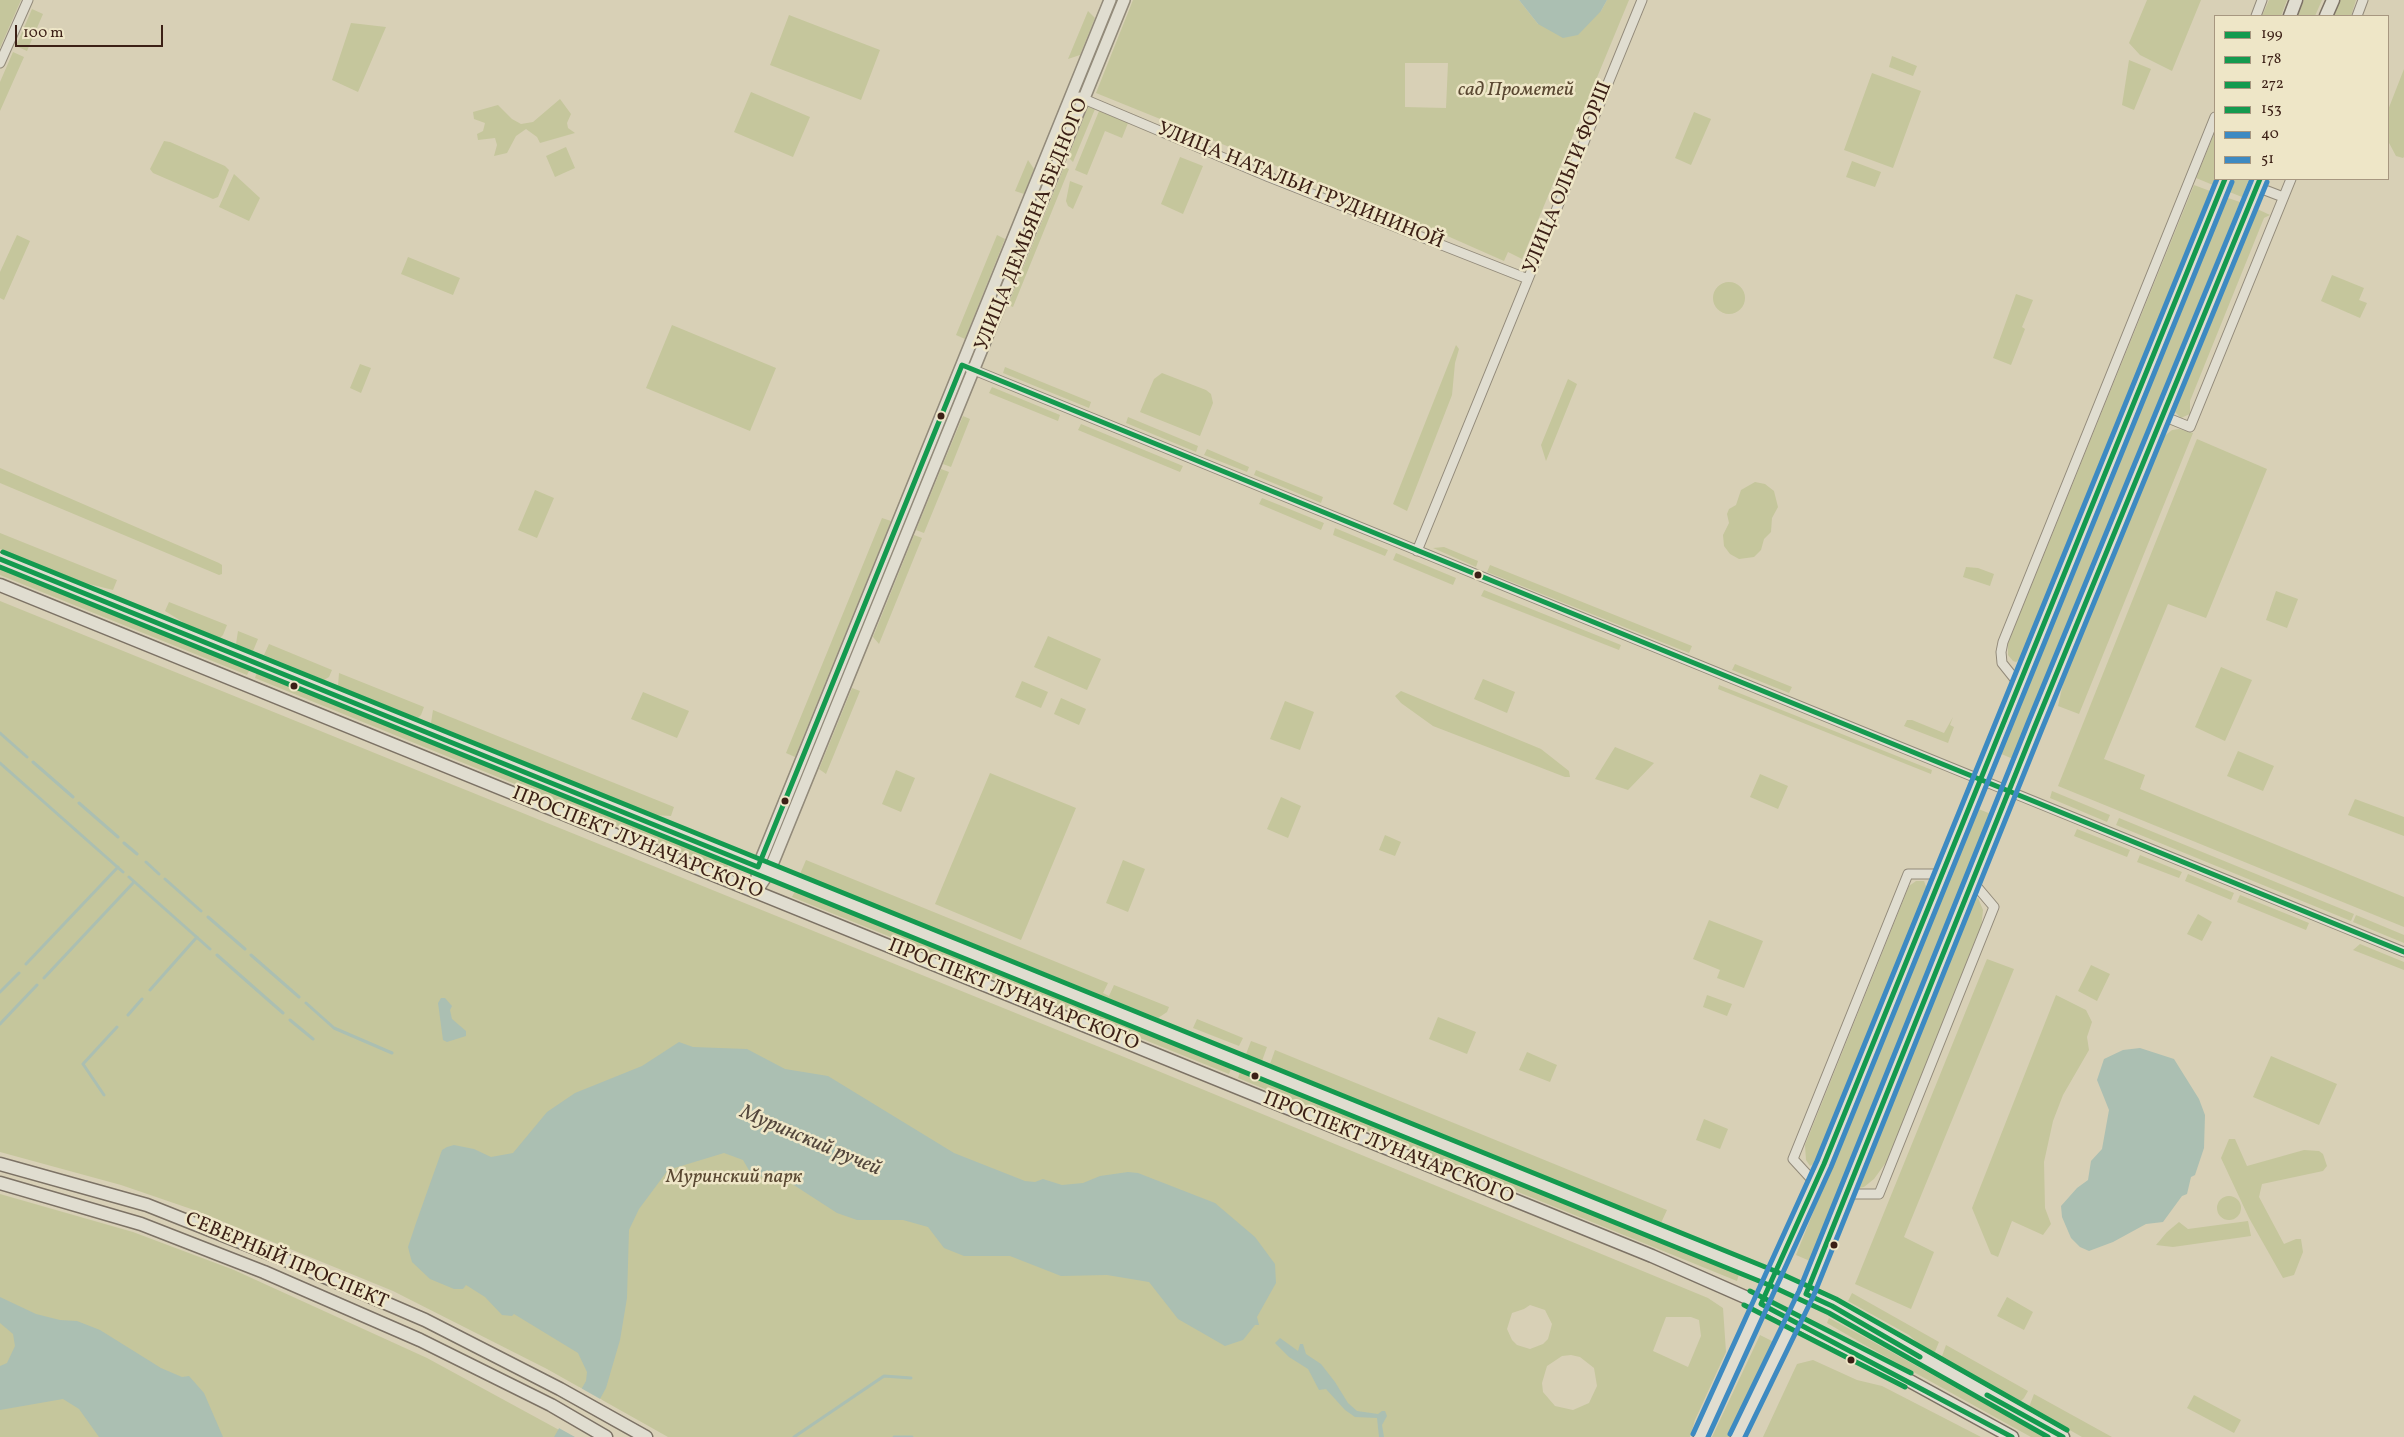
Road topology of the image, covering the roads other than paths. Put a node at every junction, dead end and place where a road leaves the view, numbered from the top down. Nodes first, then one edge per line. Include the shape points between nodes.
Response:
1 (28, 0) edge
2 (1110, 0) edge
3 (1124, 0) edge
4 (1642, 0) edge
5 (2262, 0) edge
6 (2296, 0) edge
7 (2333, 0) edge
8 (2363, 0) edge
9 (2256, 15) edge
10 (2290, 15) edge
11 (2326, 15) edge
12 (2357, 15) edge
13 (0, 63) edge
14 (1072, 94) junction
15 (1084, 99) junction
16 (2214, 119) edge
17 (2225, 180) edge
18 (2290, 180) edge
19 (2258, 183) edge
20 (2283, 197) junction
21 (1528, 280) junction
22 (962, 365) junction
23 (974, 370) junction
24 (2163, 416) junction
25 (1417, 551) junction
26 (0, 559) edge
27 (0, 585) edge
28 (2018, 683) junction
29 (1979, 780) junction
30 (2009, 792) junction
31 (764, 869) junction
32 (1941, 874) junction
33 (1972, 881) junction
34 (756, 892) junction
35 (2404, 952) edge
36 (0, 1164) edge
37 (0, 1183) edge
38 (1815, 1183) junction
39 (1846, 1194) junction
40 (1772, 1278) junction
41 (1806, 1294) junction
42 (1760, 1304) junction
43 (1794, 1321) junction
44 (602, 1435) edge
45 (646, 1437) edge
46 (1700, 1437) edge
47 (1737, 1437) edge
48 (2012, 1437) edge
49 (2063, 1437) edge

1 - 13 street
2 - 14 street, УЛИЦА ДЕМЬЯНА БЕДНОГО
3 - 15 street, УЛИЦА ДЕМЬЯНА БЕДНОГО
4 - 21 street, УЛИЦА ОЛЬГИ ФОРШ
5 - 9 street
6 - 10 main road
7 - 11 main road
8 - 12 street
14 - 15 street, УЛИЦА НАТАЛЬИ ГРУДИНИНОЙ
14 - 22 street, УЛИЦА ДЕМЬЯНА БЕДНОГО
15 - 21 street, УЛИЦА НАТАЛЬИ ГРУДИНИНОЙ
15 - 23 street, УЛИЦА ДЕМЬЯНА БЕДНОГО
16 - 28 street via 2003,642 2002,662
17 - 28 main road
18 - 20 street
19 - 20 street
19 - 24 main road
20 - 24 street via 2190,427
21 - 25 street, УЛИЦА ОЛЬГИ ФОРШ
22 - 23 street
22 - 31 street, УЛИЦА ДЕМЬЯНА БЕДНОГО
23 - 25 street
23 - 31 street, УЛИЦА ДЕМЬЯНА БЕДНОГО
24 - 30 main road
25 - 29 street
26 - 31 main road, ПРОСПЕКТ ЛУНАЧАРСКОГО
27 - 34 main road, ПРОСПЕКТ ЛУНАЧАРСКОГО
28 - 29 main road
29 - 30 street
29 - 32 main road
30 - 33 main road
30 - 35 street
31 - 34 street, УЛИЦА ДЕМЬЯНА БЕДНОГО
31 - 40 main road, ПРОСПЕКТ ЛУНАЧАРСКОГО
32 - 38 main road
32 - 38 street via 1908,874 1904,883 1793,1159
33 - 39 main road
33 - 39 street via 1994,907 1894,1158 1879,1194
34 - 42 main road, ПРОСПЕКТ ЛУНАЧАРСКОГО via 1652,1256
36 - 45 main road, СЕВЕРНЫЙ ПРОСПЕКТ via 147,1205 288,1261 425,1320
37 - 44 main road, СЕВЕРНЫЙ ПРОСПЕКТ via 141,1224 264,1272 420,1340 550,1405
38 - 40 main road
39 - 41 main road
40 - 41 main road, ПРОСПЕКТ ЛУНАЧАРСКОГО
40 - 42 main road
41 - 43 main road
41 - 49 main road, ПРОСПЕКТ ЛУНАЧАРСКОГО
42 - 43 main road, ПРОСПЕКТ ЛУНАЧАРСКОГО
42 - 46 main road
43 - 47 main road
43 - 48 main road, ПРОСПЕКТ ЛУНАЧАРСКОГО

